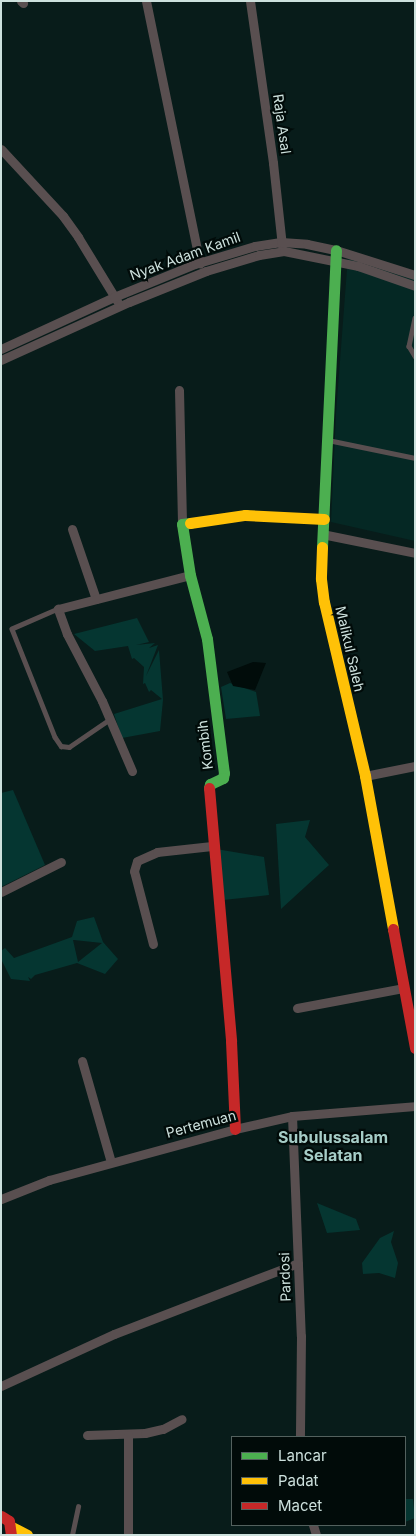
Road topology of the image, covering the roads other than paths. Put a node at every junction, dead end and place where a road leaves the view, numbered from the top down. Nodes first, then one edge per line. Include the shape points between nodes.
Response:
1 (146, 1) edge
2 (250, 1) edge
3 (1, 149) edge
4 (283, 246) junction
5 (336, 256) junction
6 (231, 258) junction
7 (200, 262) junction
8 (415, 275) edge
9 (415, 286) edge
10 (114, 297) junction
11 (120, 306) junction
12 (415, 318) edge
13 (1, 349) edge
14 (415, 356) edge
15 (1, 360) edge
16 (179, 390) dead end
17 (327, 440) junction
18 (415, 458) edge
19 (324, 519) junction
20 (182, 524) junction
21 (72, 529) dead end
22 (322, 534) junction
23 (415, 553) edge
24 (190, 575) junction
25 (96, 599) junction
26 (58, 609) junction
27 (110, 718) junction
28 (415, 766) edge
29 (132, 771) dead end
30 (365, 776) junction
31 (212, 846) junction
32 (61, 862) dead end
33 (1, 892) edge
34 (153, 944) dead end
35 (404, 988) junction
36 (297, 1008) dead end
37 (415, 1048) edge
38 (82, 1061) dead end
39 (415, 1106) edge
40 (292, 1116) junction
41 (235, 1129) junction
42 (112, 1162) junction
43 (1, 1199) edge
44 (298, 1263) junction
45 (1, 1386) edge
46 (182, 1418) dead end
47 (87, 1435) dead end
48 (128, 1435) junction
49 (300, 1436) edge
50 (78, 1507) dead end
51 (2, 1516) edge
52 (12, 1531) edge
53 (27, 1535) edge
54 (72, 1535) edge
55 (128, 1535) edge

1 - 7 street
2 - 4 street, Raja Asal
3 - 10 street via 63,216
4 - 5 street, Nyak Adam Kamil via 307,244
4 - 6 street, Nyak Adam Kamil via 255,246
5 - 8 street, Nyak Adam Kamil
5 - 9 street
5 - 17 main road, Malikul Saleh
6 - 7 street, Nyak Adam Kamil
6 - 11 street
7 - 10 street, Nyak Adam Kamil
10 - 11 street
10 - 13 street, Nyak Adam Kamil
11 - 15 street
12 - 14 lane via 409,346
16 - 20 street
17 - 18 lane
17 - 19 main road, Malikul Saleh
19 - 20 main road via 245,515
19 - 22 main road, Malikul Saleh
20 - 24 main road, Kombih
21 - 25 street
22 - 23 street
22 - 30 main road, Malikul Saleh via 324,602
24 - 25 street
24 - 31 main road, Kombih via 207,639 224,773 220,780 208,787
25 - 26 street
26 - 27 street via 67,634
26 - 27 lane via 12,629 55,738 61,746 69,747
27 - 29 street
28 - 30 street
30 - 35 main road, Malikul Saleh
31 - 34 street via 157,852 142,857 134,865
31 - 41 main road, Kombih via 231,1041
32 - 33 street
35 - 36 street
35 - 37 main road, Malikul Saleh
38 - 42 street
39 - 40 street, Pertemuan
40 - 41 street, Pertemuan
40 - 44 street, Pardosi
41 - 42 street, Pertemuan
42 - 43 street, Pertemuan via 49,1180
44 - 45 street via 114,1334
44 - 49 street, Pardosi
46 - 48 street via 163,1428
47 - 48 street
48 - 55 street
50 - 54 lane
51 - 52 main road
52 - 53 main road

